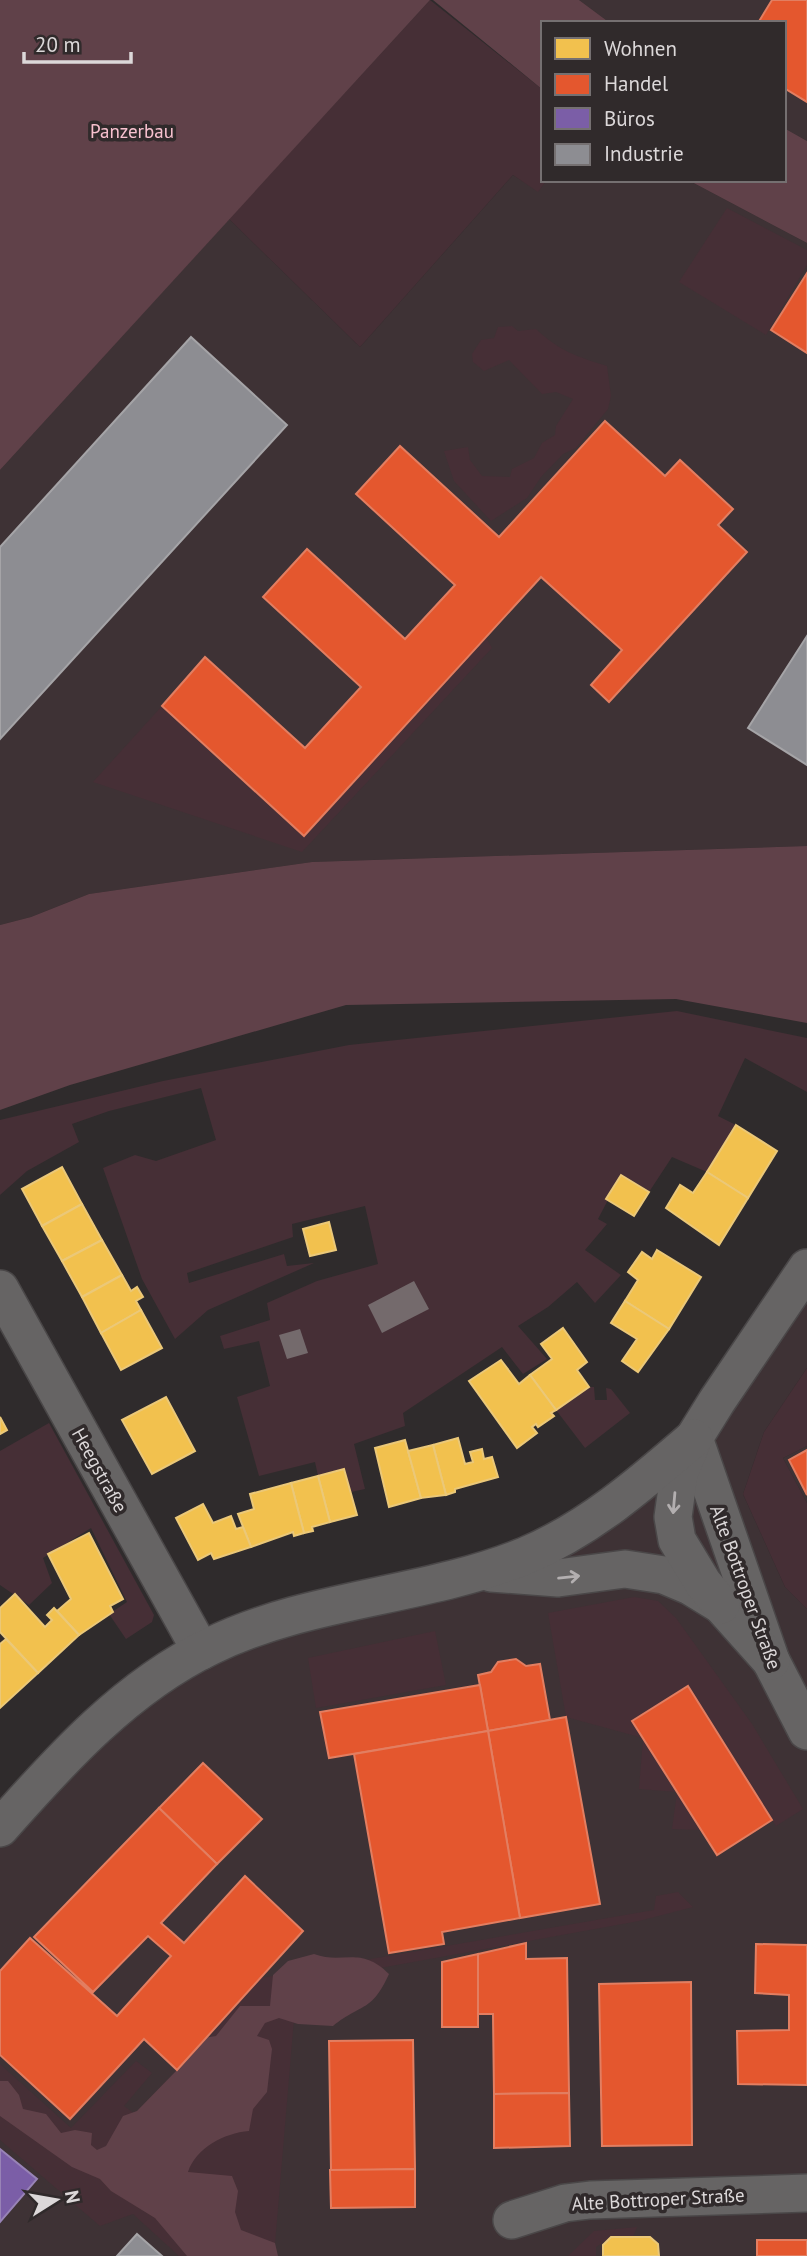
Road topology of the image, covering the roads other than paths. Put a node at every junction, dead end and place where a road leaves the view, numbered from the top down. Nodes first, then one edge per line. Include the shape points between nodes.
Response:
1 (807, 1268) edge
2 (0, 1289) edge
3 (694, 1438) junction
4 (477, 1572) junction
5 (721, 1605) junction
6 (201, 1651) junction
7 (771, 1661) junction
8 (802, 1712) edge
9 (0, 1828) edge
10 (807, 2193) edge
11 (512, 2220) dead end

1 - 3 street, Alte Bottroper Straße
2 - 6 street, Heegstraße
3 - 4 street via 572,1532
3 -> 5 street, Alte Bottroper Straße via 676,1489 675,1530 687,1559
3 - 7 street, Alte Bottroper Straße
4 -> 5 street via 558,1578 639,1570 684,1583
4 - 6 street via 268,1623
5 - 7 street
6 - 9 street via 110,1715
7 - 8 street, Alte Bottroper Straße
10 - 11 street, Alte Bottroper Straße via 590,2200

